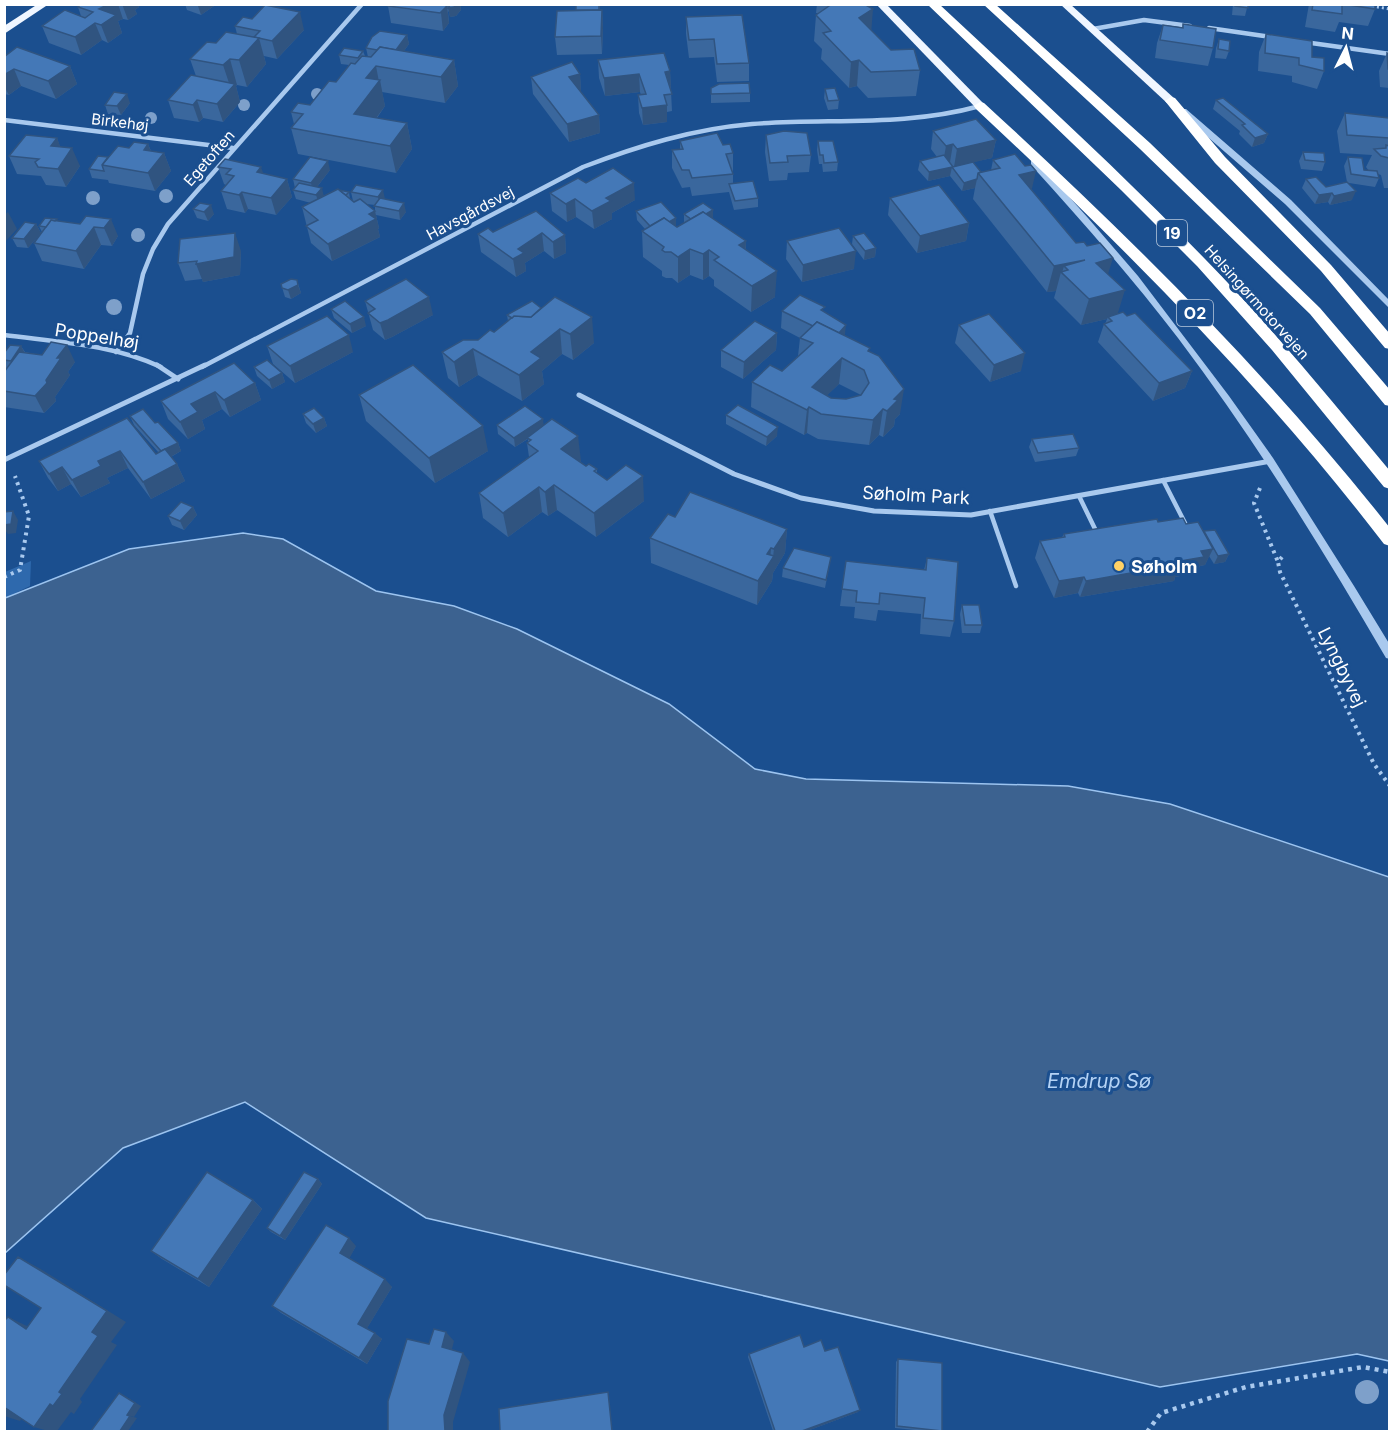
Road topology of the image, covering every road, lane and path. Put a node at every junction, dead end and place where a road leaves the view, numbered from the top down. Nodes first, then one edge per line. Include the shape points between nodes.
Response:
1 (45, 4) edge
2 (362, 4) edge
3 (880, 4) edge
4 (932, 4) edge
5 (988, 4) edge
6 (1064, 4) edge
7 (1369, 6) edge
8 (1389, 9) edge
9 (1193, 26) edge
10 (1204, 27) edge
11 (1093, 29) junction
12 (4, 31) edge
13 (1273, 37) edge
14 (1296, 40) edge
15 (1389, 54) edge
16 (1171, 100) junction
17 (980, 106) junction
18 (4, 120) edge
19 (233, 148) junction
20 (1389, 306) edge
21 (4, 335) edge
22 (1389, 344) edge
23 (116, 352) junction
24 (178, 379) junction
25 (579, 395) dead end
26 (1389, 401) edge
27 (7, 459) edge
28 (1271, 461) junction
29 (1163, 480) junction
30 (1389, 483) edge
31 (1079, 496) junction
32 (1254, 503) dead end
33 (990, 511) junction
34 (1189, 531) edge
35 (1097, 532) edge
36 (1389, 540) edge
37 (1282, 557) dead end
38 (1278, 562) junction
39 (4, 577) edge
40 (1016, 586) dead end
41 (1389, 655) edge
42 (1389, 786) edge
43 (1389, 1372) edge
44 (1147, 1431) edge

1 - 12 main road
2 - 19 street, Egetoften
3 - 17 main road, O2
4 - 30 highway, Helsingørmotorvejen / 19 via 1110,173 1229,293
5 - 26 highway, Helsingørmotorvejen / 19 via 1145,146 1315,311
6 - 11 main road
7 - 8 path
9 - 11 street via 1144,20
10 - 13 street
11 - 16 main road
14 - 15 street
16 - 20 street via 1288,202
16 - 22 highway via 1220,160 1326,268
17 - 24 street, Havsgårdsvej via 942,117 753,124 699,131 634,147 583,167
17 - 28 street via 1109,245 1165,312
17 - 36 highway, O2 via 1132,248 1218,336 1355,494
18 - 19 street, Birkehøj
19 - 23 street, Egetoften via 168,224 153,249 142,274 129,333
21 - 23 street, Poppelhøj
23 - 24 street, Poppelhøj via 152,360
24 - 27 street, Havsgårdsvej
25 - 33 street, Søholm Park via 734,474 801,498 874,511 971,515
27 - 39 path via 29,516 20,570
28 - 29 street, Søholm Park
28 - 41 street via 1321,537
29 - 31 street, Søholm Park
29 - 34 lane
31 - 33 street, Søholm Park
31 - 35 lane
32 - 38 path, Lyngbyvej
33 - 40 lane
37 - 38 path
38 - 42 path, Lyngbyvej via 1374,764
43 - 44 path via 1363,1367 1246,1387 1161,1413

